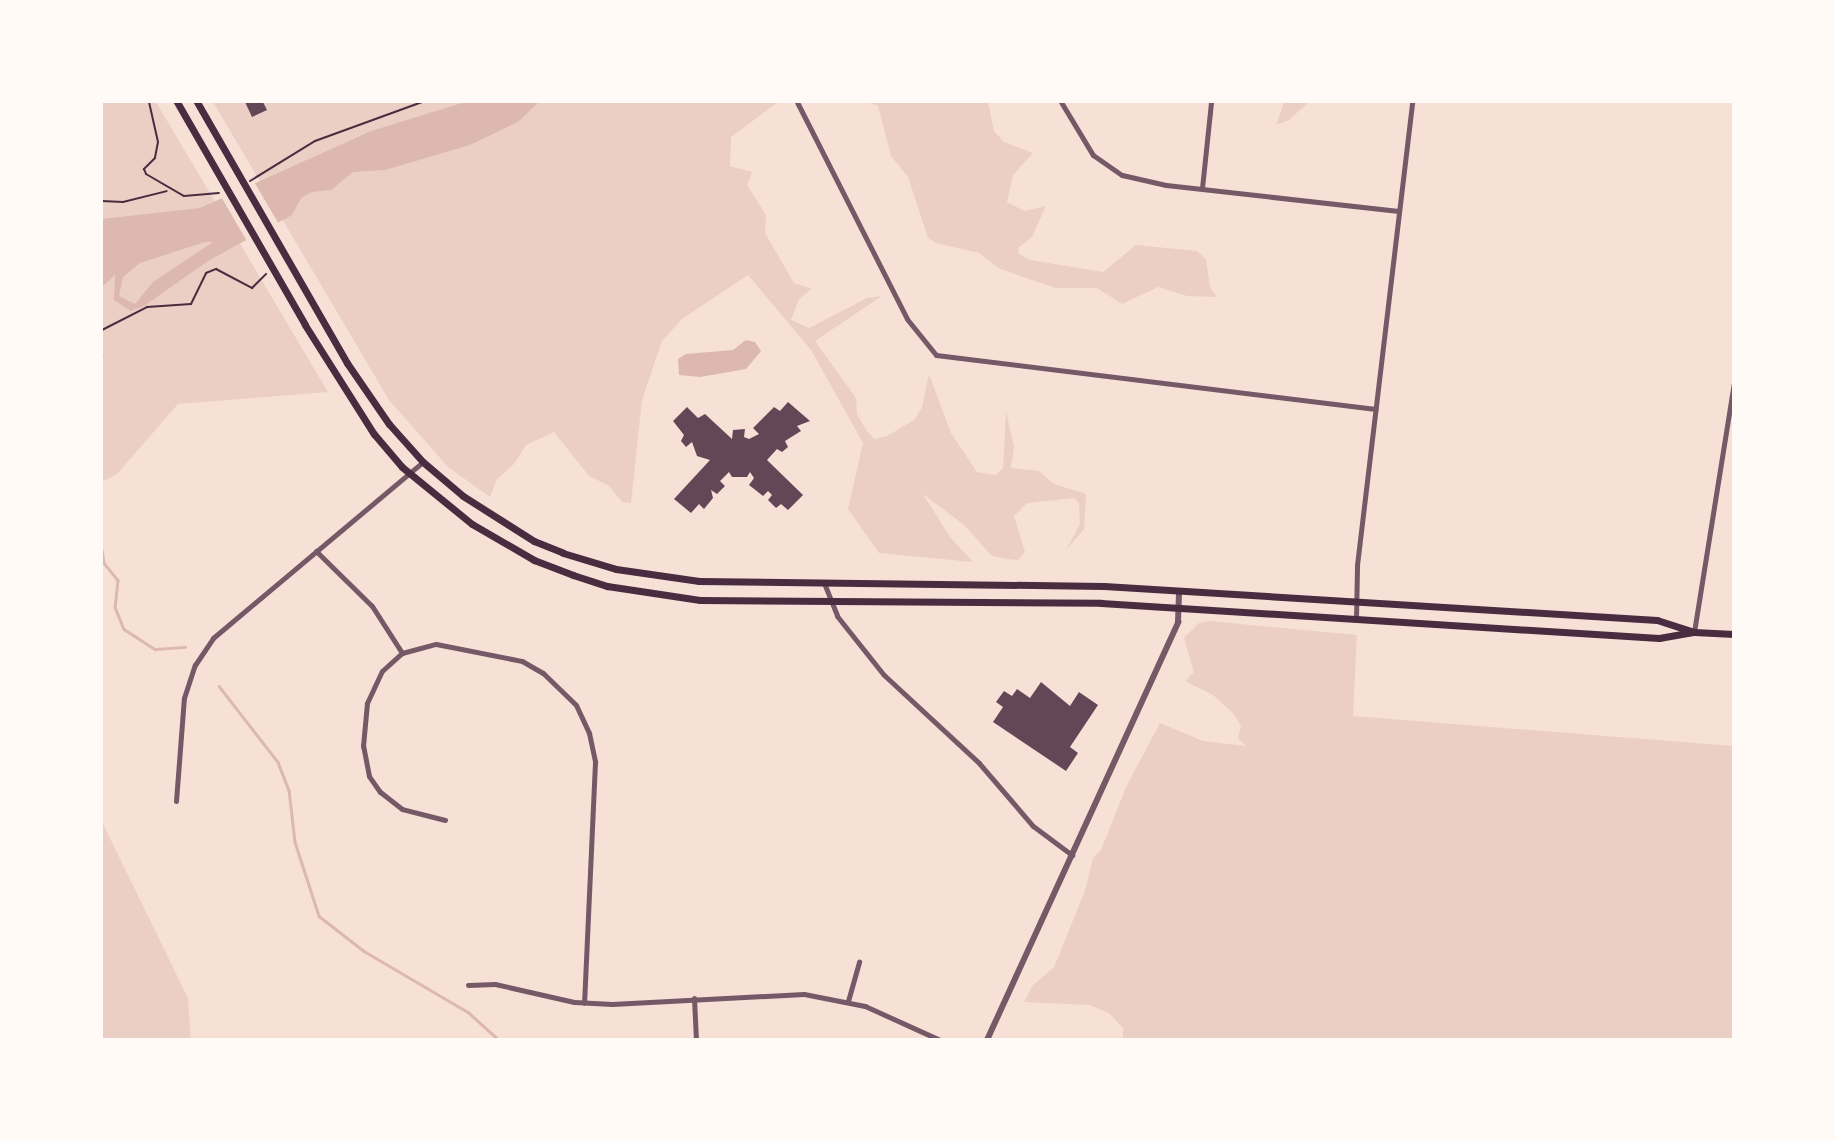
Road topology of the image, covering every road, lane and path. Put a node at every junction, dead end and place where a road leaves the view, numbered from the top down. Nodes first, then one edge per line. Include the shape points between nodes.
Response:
1 (149, 102) edge
2 (177, 102) edge
3 (197, 102) edge
4 (422, 102) edge
5 (797, 102) edge
6 (1061, 102) edge
7 (1211, 102) edge
8 (1412, 102) edge
9 (247, 182) dead end
10 (1202, 188) junction
11 (168, 191) junction
12 (225, 191) dead end
13 (102, 201) edge
14 (1399, 211) junction
15 (266, 272) dead end
16 (102, 330) edge
17 (1734, 382) edge
18 (1376, 409) junction
19 (423, 462) junction
20 (410, 474) junction
21 (316, 551) junction
22 (824, 583) junction
23 (1179, 591) junction
24 (831, 601) junction
25 (1355, 602) junction
26 (1178, 607) junction
27 (1356, 619) junction
28 (1694, 632) junction
29 (1734, 634) edge
30 (402, 653) junction
31 (176, 801) dead end
32 (445, 820) dead end
33 (1072, 855) junction
34 (859, 962) dead end
35 (468, 985) dead end
36 (694, 998) junction
37 (848, 1001) junction
38 (584, 1003) junction
39 (696, 1040) edge
40 (940, 1040) edge
41 (987, 1040) edge

1 - 11 path via 158,152 144,169
2 - 20 main road via 349,397
3 - 19 main road via 354,373
4 - 9 path via 315,141
5 - 18 street via 907,319 936,355
6 - 10 street via 1093,155 1115,172
7 - 10 street
8 - 14 street
10 - 14 street
11 - 12 path via 199,198
11 - 13 path via 123,202
14 - 18 street
15 - 16 path via 252,288 216,269 206,273 191,304 147,307
17 - 28 street
18 - 25 street
19 - 20 street
19 - 22 main road via 463,496 534,541 616,569 699,581
20 - 21 street
20 - 24 main road via 497,541 534,560 607,586 700,600
21 - 30 street via 372,606
21 - 31 street via 224,624 195,665 182,716
22 - 23 main road
22 - 24 street
23 - 25 main road
23 - 26 street
24 - 26 main road
24 - 33 street via 837,616 884,675 979,763 1033,826
25 - 27 street
25 - 28 main road via 1657,620
26 - 27 main road
26 - 33 street via 1178,622
27 - 28 main road via 1660,638
28 - 29 main road
30 - 32 street via 382,671 370,692 363,746 366,767 388,801
30 - 38 street via 425,645 449,644 522,661 556,683 583,719 595,762
33 - 41 street
34 - 37 street
35 - 38 street via 495,984
36 - 37 street via 804,994
36 - 38 street
36 - 39 street
37 - 40 street

